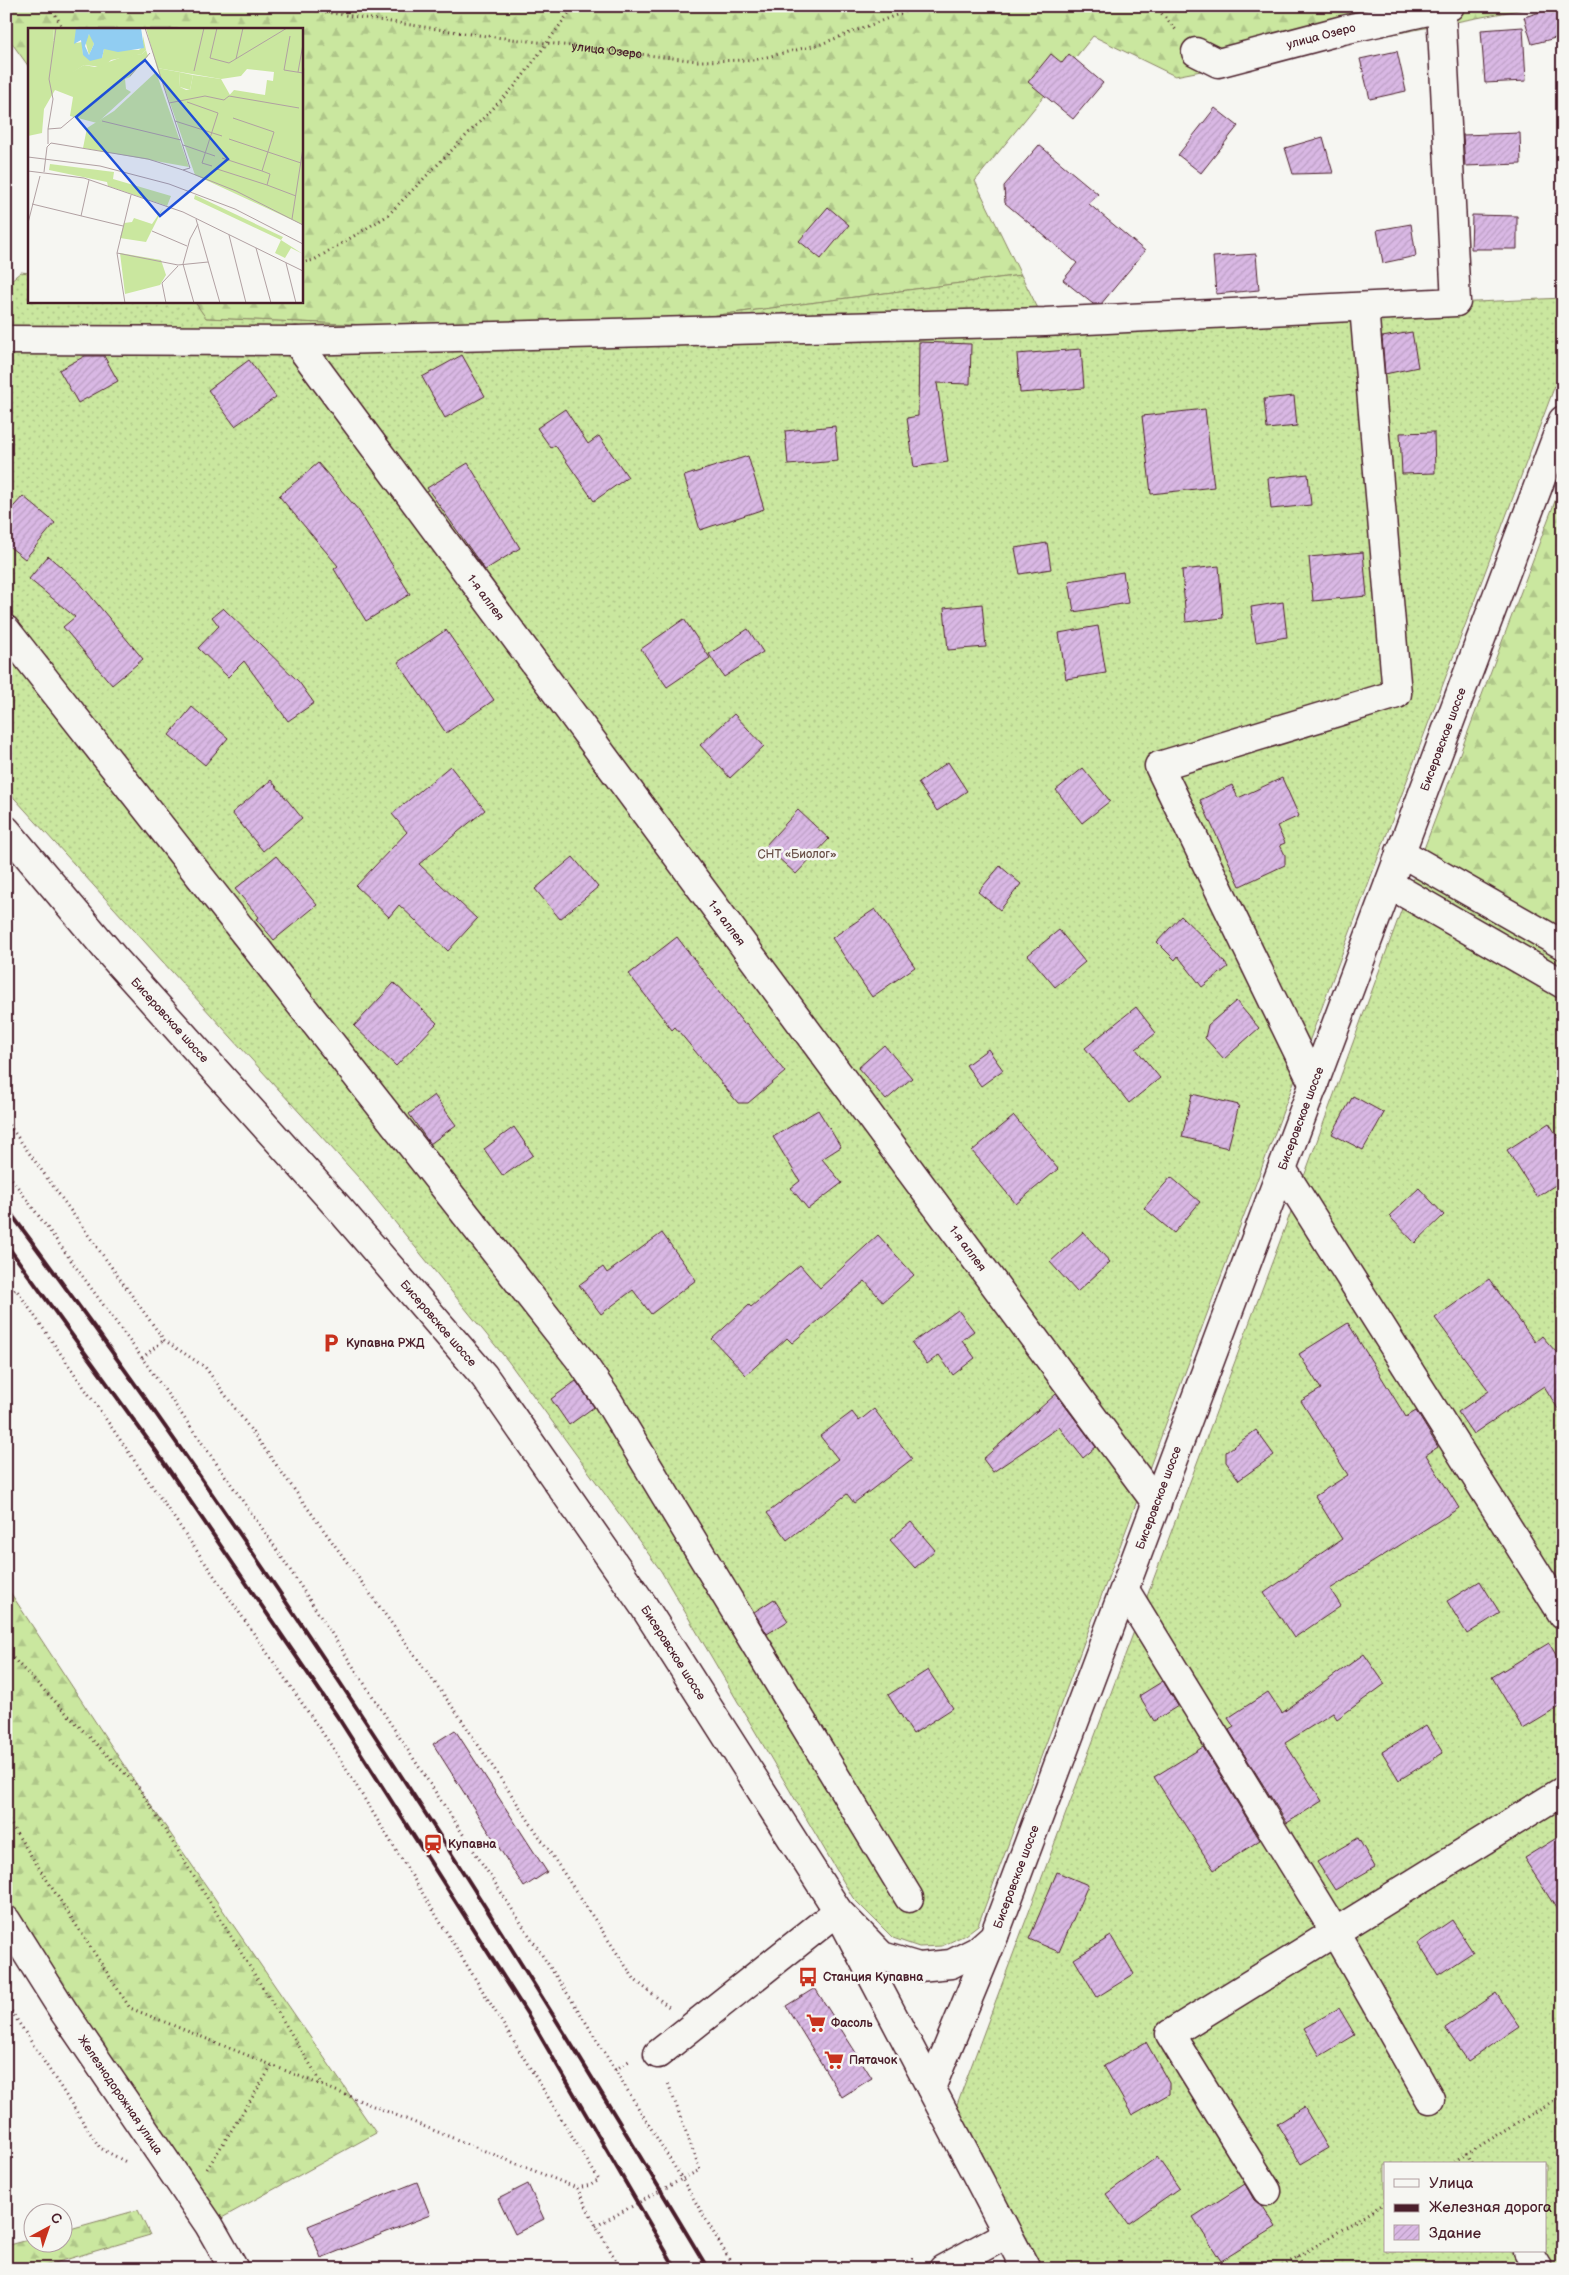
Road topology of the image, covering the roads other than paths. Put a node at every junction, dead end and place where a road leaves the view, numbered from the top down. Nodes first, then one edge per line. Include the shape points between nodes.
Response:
1 (1446, 7) edge
2 (1196, 52) dead end
3 (1364, 307) junction
4 (6, 340) edge
5 (296, 341) junction
6 (1563, 420) edge
7 (6, 630) edge
8 (6, 830) edge
9 (1400, 852) junction
10 (1389, 884) junction
11 (1563, 945) edge
12 (1563, 984) edge
13 (1314, 1085) junction
14 (1282, 1169) junction
15 (1156, 1504) junction
16 (1125, 1590) junction
17 (1563, 1615) edge
18 (1563, 1791) edge
19 (909, 1898) dead end
20 (838, 1911) junction
21 (6, 1920) edge
22 (1335, 1932) junction
23 (994, 1936) junction
24 (647, 2055) road end
25 (932, 2088) junction
26 (1430, 2099) dead end
27 (1267, 2191) dead end
28 (1006, 2234) junction
29 (1529, 2252) edge
30 (234, 2269) edge
31 (943, 2269) edge
32 (1026, 2269) edge
33 (1539, 2269) edge

1 - 2 street, улица Озеро via 1218,63
1 - 3 street via 1456,302
3 - 5 street via 1045,322
3 - 13 street via 1398,694 1159,766
4 - 5 street
5 - 15 street, 1-я аллея
6 - 9 street, Бисеровское шоссе
7 - 19 street via 581,1361
8 - 20 street, Бисеровское шоссе via 114,958 338,1207 484,1376 643,1605
9 - 10 street, Бисеровское шоссе
9 - 11 street
10 - 12 street
10 - 13 street, Бисеровское шоссе
13 - 14 street, Бисеровское шоссе
14 - 15 street, Бисеровское шоссе
14 - 17 street
15 - 16 street, Бисеровское шоссе
16 - 22 street
16 - 23 street, Бисеровское шоссе
18 - 22 street
20 - 23 street, Бисеровское шоссе via 882,1956 919,1967 951,1964 977,1951
20 - 24 street via 702,2019
20 - 25 street
21 - 30 street, Железнодорожная улица
22 - 26 street
22 - 27 street via 1170,2034
23 - 25 street
25 - 28 street
28 - 31 street
28 - 32 street
29 - 33 street

